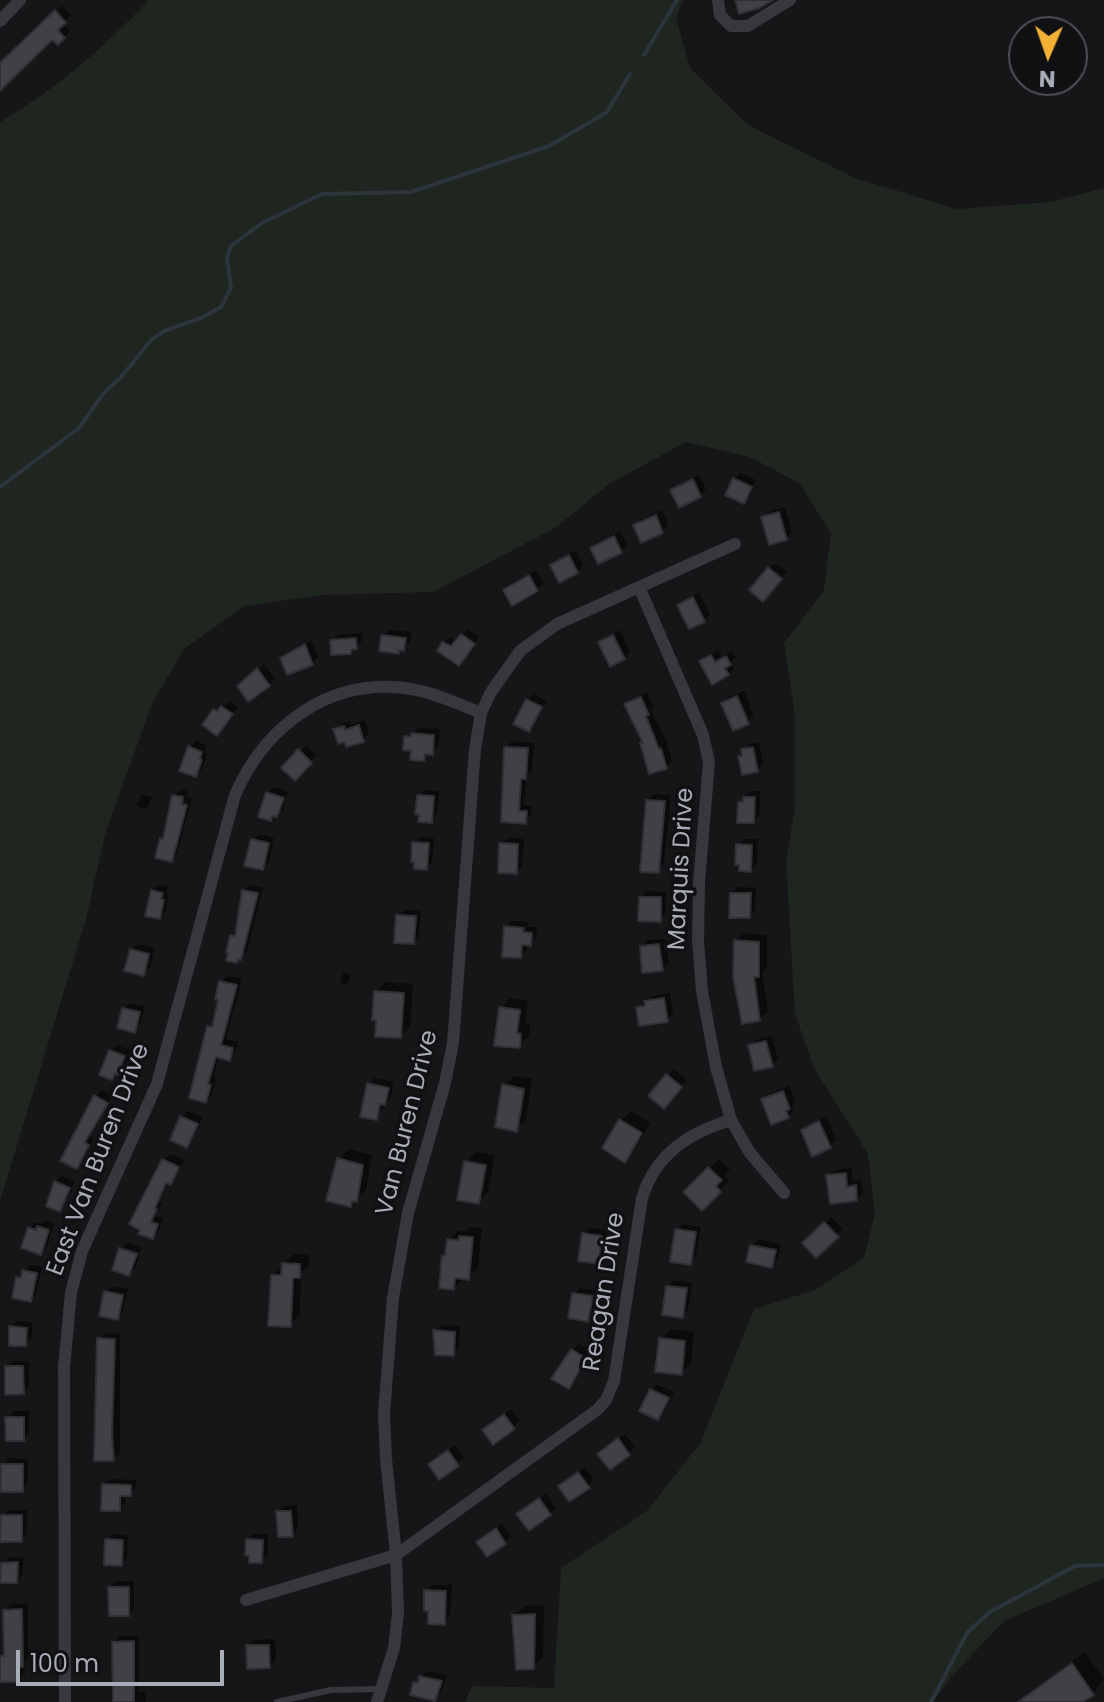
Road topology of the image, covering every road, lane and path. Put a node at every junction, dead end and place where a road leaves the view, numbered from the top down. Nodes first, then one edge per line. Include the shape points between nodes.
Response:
1 (20, 0) edge
2 (718, 0) edge
3 (790, 0) edge
4 (0, 21) edge
5 (735, 544) dead end
6 (640, 589) junction
7 (481, 713) junction
8 (731, 1120) junction
9 (784, 1193) dead end
10 (396, 1555) junction
11 (246, 1600) dead end
12 (379, 1696) edge
13 (65, 1702) edge
14 (277, 1702) edge

1 - 4 street
2 - 3 street via 720,15 731,26 748,26
5 - 6 street
6 - 7 street, Van Buren Drive via 533,639 510,662
6 - 8 street, Marquis Drive via 707,749 700,966 716,1067
7 - 10 street, Van Buren Drive via 453,1043 417,1174 393,1298 384,1414
7 - 13 street, East Van Buren Drive via 396,687 329,696 298,713 271,737 235,795 157,1084 82,1251 71,1293 64,1367
8 - 9 street, Marquis Drive via 750,1153
8 - 10 street, Reagan Drive via 672,1149 646,1186 618,1364 606,1400
10 - 11 street, Reagan Drive
10 - 12 street, Van Buren Drive via 396,1630
12 - 14 lane via 331,1690

